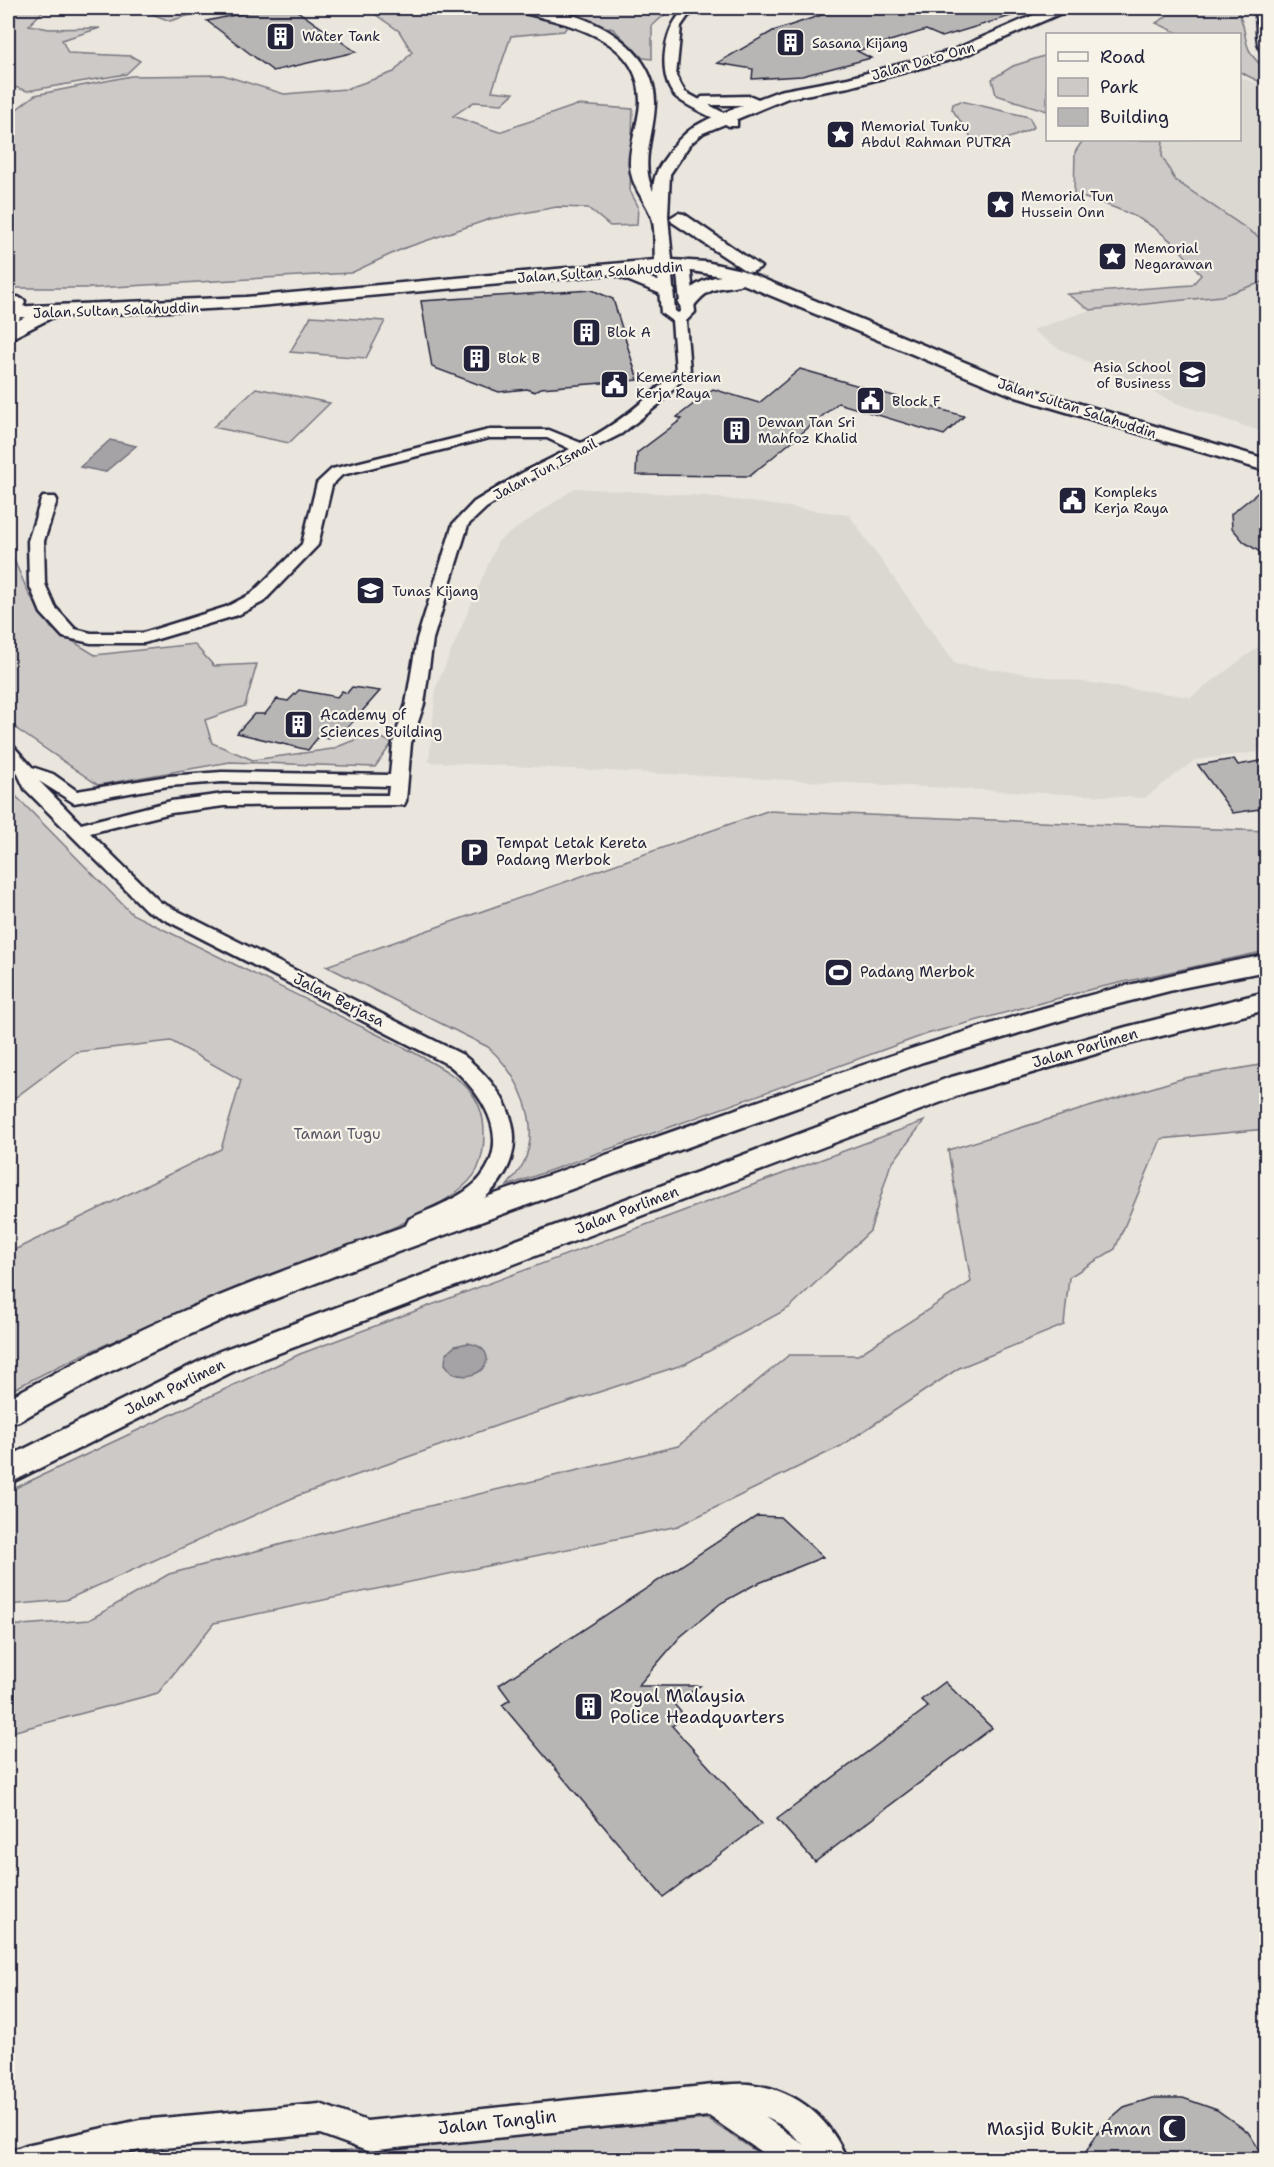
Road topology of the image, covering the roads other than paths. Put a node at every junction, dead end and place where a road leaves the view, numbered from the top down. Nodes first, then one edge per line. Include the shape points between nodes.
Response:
1 (520, 8) edge
2 (695, 8) edge
3 (1061, 8) edge
4 (1258, 8) edge
5 (1266, 48) edge
6 (849, 82) junction
7 (764, 100) junction
8 (703, 102) junction
9 (734, 118) junction
10 (693, 133) junction
11 (644, 134) junction
12 (639, 158) junction
13 (666, 164) junction
14 (679, 198) dead end
15 (678, 218) junction
16 (661, 224) junction
17 (682, 251) junction
18 (664, 260) junction
19 (593, 266) junction
20 (752, 267) junction
21 (767, 289) junction
22 (666, 291) junction
23 (12, 307) edge
24 (683, 311) junction
25 (75, 313) junction
26 (8, 334) edge
27 (581, 448) junction
28 (1266, 453) edge
29 (1266, 465) edge
30 (49, 500) dead end
31 (8, 751) edge
32 (26, 771) junction
33 (399, 781) junction
34 (108, 793) junction
35 (348, 801) junction
36 (74, 827) junction
37 (1266, 963) edge
38 (1266, 1001) edge
39 (360, 1254) junction
40 (8, 1412) edge
41 (8, 1471) edge
42 (713, 2100) junction
43 (140, 2135) junction
44 (26, 2160) edge
45 (92, 2160) edge
46 (800, 2160) edge
47 (832, 2160) edge

1 - 11 street via 591,27 627,48 648,90
2 - 8 street via 675,26 670,76 680,94
3 - 6 street, Jalan Dato Onn via 956,54
4 - 5 street via 1264,18 1262,39
6 - 7 street, Jalan Dato Onn via 805,88
6 - 9 street, Jalan Dato Onn via 824,94
7 - 8 street
7 - 9 street, Jalan Dato Onn
8 - 9 street
8 - 10 street
9 - 10 street
9 - 13 street via 698,147 683,170
10 - 11 street via 663,137
10 - 13 street
11 - 12 street
11 - 13 street via 652,153
12 - 13 street
12 - 16 street via 639,183
13 - 16 street, Jalan Tun Ismail via 660,184
14 - 15 street, Jalan Tun Ismail
15 - 17 street, Jalan Tun Ismail
15 - 20 street
16 - 18 street, Jalan Tun Ismail
16 - 19 street via 644,246
17 - 18 street, Jalan Sultan Salahuddin
17 - 20 street, Jalan Sultan Salahuddin
17 - 21 street, Jalan Sultan Salahuddin
17 - 24 street, Jalan Tun Ismail
18 - 19 street, Jalan Sultan Salahuddin
18 - 22 street, Jalan Tun Ismail
19 - 22 street via 632,275
19 - 23 street, Jalan Sultan Salahuddin
19 - 25 street, Jalan Sultan Salahuddin via 219,306
20 - 28 street, Jalan Sultan Salahuddin via 824,302 1045,390
21 - 24 street via 742,280 715,282 696,290
21 - 29 street, Jalan Sultan Salahuddin via 1023,393
22 - 24 street, Jalan Tun Ismail via 668,313
23 - 25 street, Jalan Sultan Salahuddin
23 - 26 street
24 - 27 street, Jalan Tun Ismail via 683,371 653,402 616,431
25 - 26 street via 35,319
27 - 30 street via 549,434 489,434 337,472 325,483 310,545 257,598 232,611 144,638 91,638 69,633 47,609 37,584 36,541
27 - 33 street, Jalan Tun Ismail via 480,505 461,524 424,639 415,704 402,743
31 - 32 street, Jalan Berjasa
32 - 34 street via 47,777 68,795
32 - 36 street, Jalan Berjasa via 31,785
33 - 34 street via 222,777 168,781
33 - 35 street
33 - 35 street, Jalan Tun Ismail via 397,801
34 - 36 street via 84,806
35 - 36 street, Jalan Tun Ismail via 224,800
36 - 39 street, Jalan Berjasa via 153,906 456,1059 490,1091 501,1114 504,1139 501,1159 487,1185 450,1209
37 - 39 street via 1181,979 1093,1002 914,1056
38 - 41 street, Jalan Parlimen via 1126,1036 958,1085 231,1359
39 - 40 street via 216,1310 94,1366
42 - 43 street, Jalan Tanglin via 367,2136 320,2119
42 - 46 street
42 - 47 street, Jalan Tanglin via 760,2100 795,2115 827,2147
43 - 44 street, Jalan Tanglin
43 - 45 street, Jalan Tanglin

